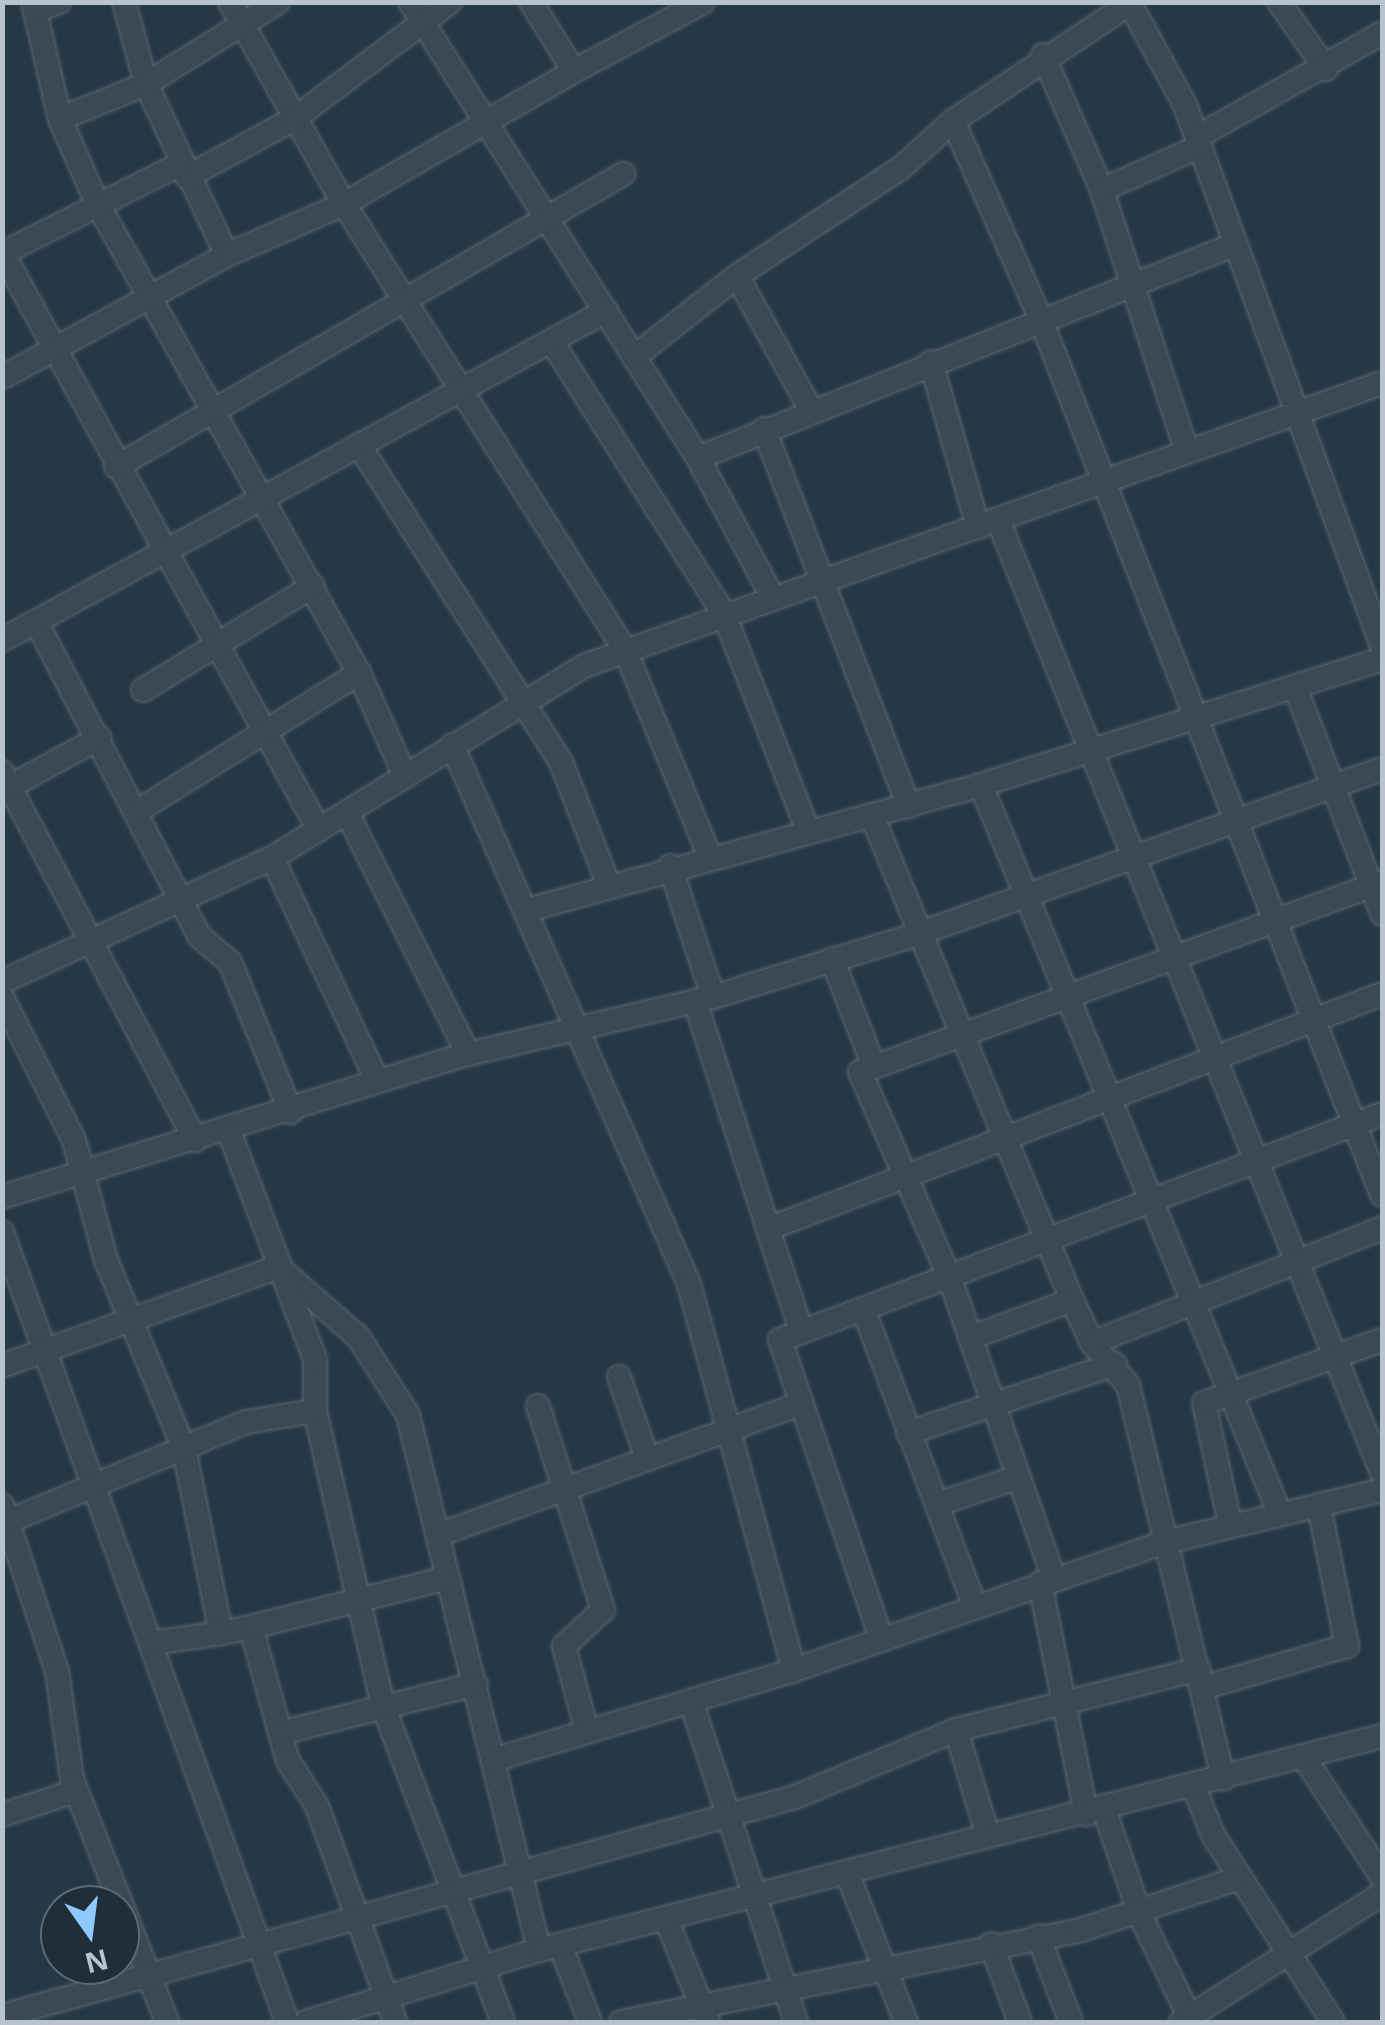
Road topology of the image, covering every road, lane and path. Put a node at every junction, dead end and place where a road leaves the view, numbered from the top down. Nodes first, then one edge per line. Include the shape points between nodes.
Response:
1 (60, 2) edge
2 (124, 2) edge
3 (230, 2) edge
4 (278, 2) edge
5 (450, 2) edge
6 (531, 2) edge
7 (702, 2) edge
8 (1280, 2) edge
9 (1130, 3) edge
10 (34, 7) edge
11 (416, 11) edge
12 (244, 24) junction
13 (1382, 34) edge
14 (1043, 55) junction
15 (1326, 69) junction
16 (574, 71) junction
17 (146, 84) junction
18 (60, 119) junction
19 (294, 119) junction
20 (952, 121) junction
21 (492, 124) junction
22 (1199, 142) junction
23 (184, 171) junction
24 (623, 174) dead end
25 (1102, 190) junction
26 (96, 201) junction
27 (344, 204) junction
28 (544, 216) junction
29 (1236, 244) junction
30 (3, 252) edge
31 (228, 255) junction
32 (737, 276) junction
33 (1132, 283) junction
34 (148, 296) junction
35 (404, 299) junction
36 (606, 311) junction
37 (1041, 320) junction
38 (552, 342) junction
39 (52, 350) junction
40 (634, 357) junction
41 (931, 362) junction
42 (5, 376) edge
43 (1382, 383) edge
44 (464, 389) junction
45 (810, 408) junction
46 (211, 413) junction
47 (1295, 414) junction
48 (764, 430) junction
49 (360, 445) junction
50 (1185, 446) junction
51 (698, 458) junction
52 (116, 467) junction
53 (1103, 476) junction
54 (259, 497) junction
55 (988, 524) junction
56 (167, 554) junction
57 (820, 579) junction
58 (313, 586) junction
59 (772, 596) junction
60 (724, 614) junction
61 (38, 625) junction
62 (2, 640) edge
63 (220, 641) junction
64 (1382, 646) edge
65 (625, 650) junction
66 (1382, 659) edge
67 (359, 674) junction
68 (1295, 687) junction
69 (143, 690) dead end
70 (524, 700) junction
71 (1190, 718) junction
72 (268, 730) junction
73 (99, 738) junction
74 (452, 745) junction
75 (1089, 752) junction
76 (1382, 769) edge
77 (405, 776) junction
78 (5, 783) edge
79 (981, 785) junction
80 (1334, 786) junction
81 (909, 806) junction
82 (136, 812) junction
83 (347, 813) junction
84 (872, 816) junction
85 (1230, 820) junction
86 (319, 830) junction
87 (808, 831) junction
88 (709, 855) junction
89 (272, 858) junction
90 (1128, 860) junction
91 (670, 866) junction
92 (608, 883) junction
93 (1377, 884) edge
94 (1026, 898) junction
95 (181, 902) junction
96 (531, 909) junction
97 (1382, 914) edge
98 (1272, 921) junction
99 (921, 933) junction
100 (89, 945) junction
101 (832, 959) junction
102 (1169, 960) junction
103 (2, 982) edge
104 (1382, 994) edge
105 (1066, 996) junction
106 (2, 997) edge
107 (704, 999) junction
108 (1312, 1020) junction
109 (584, 1028) junction
110 (964, 1031) junction
111 (468, 1054) junction
112 (1210, 1058) junction
113 (872, 1061) junction
114 (377, 1080) junction
115 (1107, 1096) junction
116 (291, 1112) junction
117 (1382, 1114) edge
118 (1354, 1125) junction
119 (229, 1132) junction
120 (1008, 1136) junction
121 (194, 1140) junction
122 (1252, 1160) junction
123 (81, 1169) junction
124 (906, 1174) junction
125 (1382, 1196) edge
126 (2, 1197) edge
127 (1150, 1200) junction
128 (1382, 1228) edge
129 (768, 1229) junction
130 (2, 1232) edge
131 (1051, 1242) junction
132 (1294, 1263) junction
133 (278, 1267) junction
134 (951, 1281) junction
135 (1072, 1300) junction
136 (1193, 1302) junction
137 (864, 1311) junction
138 (131, 1324) junction
139 (801, 1330) junction
140 (970, 1338) junction
141 (1382, 1340) edge
142 (1092, 1342) junction
143 (43, 1356) junction
144 (1334, 1357) junction
145 (1115, 1364) junction
146 (2, 1366) edge
147 (619, 1377) dead end
148 (1232, 1394) junction
149 (796, 1405) junction
150 (538, 1406) dead end
151 (993, 1407) junction
152 (315, 1411) junction
153 (729, 1427) junction
154 (908, 1433) junction
155 (184, 1448) junction
156 (646, 1455) junction
157 (1380, 1461) edge
158 (1018, 1477) junction
159 (570, 1484) junction
160 (99, 1489) junction
161 (1382, 1490) edge
162 (938, 1504) junction
163 (1319, 1506) junction
164 (1280, 1514) junction
165 (5, 1517) edge
166 (1230, 1524) junction
167 (438, 1535) junction
168 (1166, 1542) junction
169 (448, 1578) junction
170 (1047, 1581) junction
171 (353, 1603) junction
172 (974, 1603) junction
173 (251, 1627) junction
174 (221, 1633) junction
175 (881, 1638) junction
176 (152, 1642) junction
177 (794, 1670) junction
178 (1200, 1679) junction
179 (476, 1684) junction
180 (691, 1701) junction
181 (1064, 1702) junction
182 (382, 1706) junction
183 (956, 1730) junction
184 (587, 1732) junction
185 (280, 1734) junction
186 (1382, 1736) edge
187 (1305, 1758) junction
188 (496, 1759) junction
189 (1223, 1779) junction
190 (1194, 1787) junction
191 (76, 1791) junction
192 (1095, 1811) junction
193 (732, 1815) junction
194 (2, 1816) edge
195 (988, 1836) junction
196 (522, 1873) junction
197 (847, 1873) junction
198 (1382, 1877) edge
199 (1239, 1878) junction
200 (450, 1893) junction
201 (756, 1894) junction
202 (1382, 1894) edge
203 (1140, 1915) junction
204 (666, 1919) junction
205 (356, 1920) junction
206 (1038, 1936) junction
207 (991, 1944) junction
208 (260, 1946) junction
209 (549, 1947) junction
210 (1286, 1954) junction
211 (885, 1962) junction
212 (481, 1968) junction
213 (148, 1976) junction
214 (784, 1988) junction
215 (384, 1996) junction
216 (704, 2013) edge
217 (4, 2019) edge
218 (1188, 2021) edge
219 (167, 2022) edge
220 (286, 2022) edge
221 (306, 2022) edge
222 (395, 2022) edge
223 (503, 2022) edge
224 (590, 2022) edge
225 (621, 2022) edge
226 (796, 2022) edge
227 (906, 2022) edge
228 (1020, 2022) edge
229 (1071, 2022) edge
230 (1333, 2022) edge

1 - 10 street
2 - 17 street
3 - 12 street
4 - 12 street
5 - 11 street
6 - 16 street
7 - 16 street
8 - 15 street
9 - 14 street
9 - 22 street
10 - 18 street
11 - 19 street
11 - 21 street
12 - 17 street
12 - 19 street
13 - 15 street
14 - 20 street
14 - 25 street
15 - 22 street
16 - 21 street
17 - 18 street
17 - 23 street
18 - 26 street
19 - 23 street
19 - 27 street
20 - 32 street via 901,168
20 - 37 street
21 - 27 street
21 - 28 street
22 - 25 street
22 - 29 street
23 - 26 street
23 - 31 street
24 - 28 street
25 - 33 street
26 - 30 street
26 - 34 street
27 - 31 street
27 - 35 street
28 - 35 street
28 - 36 street
29 - 33 street
29 - 47 street
30 - 39 street
31 - 34 street
32 - 40 street
32 - 45 street
33 - 37 street
33 - 50 street
34 - 39 street
34 - 46 street
35 - 44 street
35 - 46 street
36 - 38 street
36 - 40 street
37 - 41 street
37 - 53 street
38 - 44 street
38 - 60 street
39 - 42 street
39 - 52 street
40 - 51 street
41 - 45 street
41 - 55 street
43 - 47 street
44 - 49 street
44 - 65 street
45 - 48 street
46 - 52 street
46 - 54 street
47 - 50 street
47 - 64 street
48 - 51 street
48 - 57 street
49 - 54 street
49 - 70 street
50 - 53 street
51 - 59 street
52 - 56 street
53 - 55 street
53 - 71 street
54 - 56 street
54 - 58 street
55 - 57 street
55 - 75 street
56 - 61 street
56 - 63 street
57 - 59 street
57 - 81 street
58 - 63 street
58 - 67 street
59 - 60 street
60 - 65 street
60 - 87 street
61 - 62 street
61 - 73 street
63 - 69 street
63 - 72 street
65 - 70 street
65 - 88 street
66 - 68 street
67 - 72 street
67 - 77 street
68 - 71 street
68 - 80 street
70 - 74 street
70 - 92 street via 576,790
71 - 75 street
71 - 85 street
72 - 82 street
72 - 86 street
73 - 78 street
73 - 82 street
74 - 77 street
74 - 96 street
75 - 79 street
75 - 90 street
76 - 80 street
77 - 83 street
78 - 100 street
79 - 81 street
79 - 94 street
80 - 85 street
80 - 93 street
81 - 84 street
82 - 95 street
83 - 86 street
83 - 111 street
84 - 87 street
84 - 99 street
85 - 90 street
85 - 98 street
86 - 89 street
87 - 88 street
88 - 91 street
89 - 95 street
89 - 114 street
90 - 94 street
90 - 102 street
91 - 92 street
91 - 107 street
92 - 96 street
93 - 97 street
93 - 98 street
94 - 99 street
94 - 105 street
95 - 100 street
95 - 116 street via 202,942 230,962
96 - 109 street
98 - 102 street
98 - 108 street
99 - 101 street
99 - 110 street
100 - 103 street
100 - 121 street
101 - 107 street
101 - 113 street
102 - 105 street
102 - 112 street
104 - 108 street
105 - 110 street
105 - 115 street
106 - 123 street
107 - 109 street
107 - 129 street
108 - 112 street
108 - 118 street
109 - 111 street
109 - 153 street via 689,1284
110 - 113 street
110 - 120 street
111 - 114 street
112 - 115 street
112 - 122 street
113 - 124 street via 862,1080
114 - 116 street
115 - 120 street
115 - 127 street
116 - 119 street
117 - 118 street
118 - 122 street
118 - 125 street
119 - 121 street
119 - 133 street
120 - 124 street
120 - 131 street
121 - 123 street
122 - 127 street
122 - 132 street
123 - 126 street
123 - 138 street
124 - 129 street
124 - 134 street
127 - 131 street
127 - 136 street
128 - 132 street
129 - 139 street
130 - 143 street
131 - 134 street
131 - 135 street
132 - 136 street
132 - 144 street
133 - 138 street
133 - 152 street via 318,1368
133 - 167 street via 394,1382
134 - 137 street
134 - 140 street
135 - 140 street
135 - 142 street
136 - 142 street
136 - 148 street
137 - 139 street
137 - 154 street
138 - 143 street
138 - 155 street
139 - 149 street via 778,1344
140 - 151 street
141 - 144 street
142 - 145 street
143 - 146 street
143 - 160 street
144 - 148 street
144 - 157 street
145 - 151 street
145 - 168 street via 1128,1385
147 - 156 street
148 - 164 street
148 - 166 street via 1202,1405
149 - 153 street
149 - 175 street
150 - 159 street
151 - 154 street
151 - 158 street
152 - 155 street via 246,1422
152 - 171 street
153 - 156 street
153 - 177 street
154 - 162 street
155 - 160 street
155 - 174 street
156 - 159 street
158 - 162 street
158 - 170 street
159 - 167 street
159 - 184 street via 603,1610 564,1646
160 - 165 street
160 - 176 street
161 - 163 street
162 - 172 street
163 - 164 street
163 - 178 street via 1346,1646
164 - 166 street
165 - 191 street via 56,1670
166 - 168 street
167 - 169 street
168 - 170 street
168 - 178 street
169 - 171 street
169 - 179 street
170 - 172 street
170 - 181 street
171 - 173 street
171 - 182 street
172 - 175 street
173 - 174 street
173 - 185 street
174 - 176 street
175 - 177 street
176 - 208 street
177 - 180 street
178 - 181 street
178 - 189 street
179 - 182 street
179 - 188 street
180 - 184 street
180 - 193 street
181 - 183 street
181 - 192 street
182 - 185 street
182 - 200 street
183 - 193 street via 843,1781
183 - 195 street
184 - 188 street
185 - 205 street
186 - 187 street
187 - 189 street
187 - 198 street
188 - 196 street
189 - 190 street
190 - 192 street
190 - 199 street
191 - 194 street
191 - 213 street
192 - 195 street
192 - 203 street
193 - 196 street
193 - 201 street
195 - 197 street
196 - 200 street
196 - 209 street
197 - 201 street
197 - 211 street
199 - 203 street
199 - 210 street
200 - 205 street
200 - 212 street
201 - 204 street
201 - 214 street
202 - 210 street
203 - 206 street
203 - 218 street
204 - 209 street
204 - 216 street
205 - 208 street
205 - 215 street
206 - 207 street
206 - 229 street
207 - 211 street
207 - 228 street
208 - 213 street
208 - 220 street
209 - 212 street
209 - 224 street
210 - 218 street
210 - 230 street
211 - 214 street
211 - 227 street
212 - 215 street
212 - 223 street
213 - 217 street
213 - 219 street
214 - 216 street
214 - 226 street
215 - 221 street
215 - 222 street
216 - 225 street

